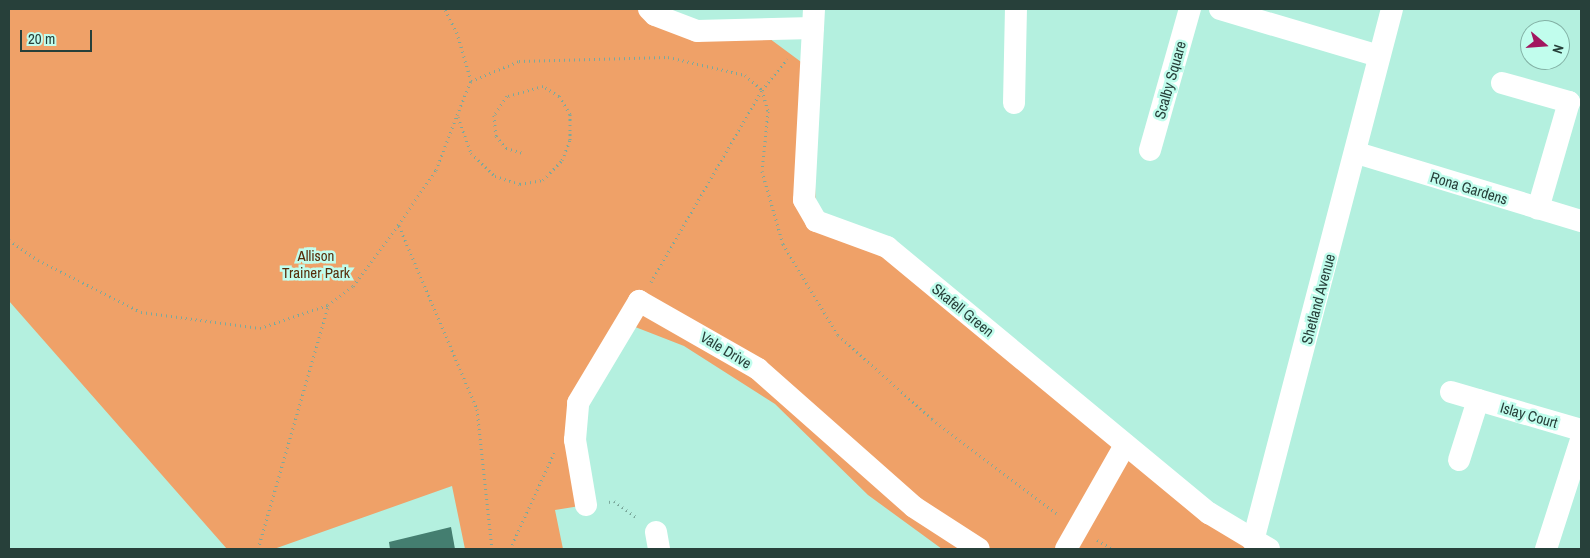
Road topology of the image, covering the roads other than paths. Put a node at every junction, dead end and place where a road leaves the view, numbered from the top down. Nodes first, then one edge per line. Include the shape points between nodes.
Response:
1 (649, 9) edge
2 (1016, 9) edge
3 (1190, 9) edge
4 (1220, 9) edge
5 (1392, 9) edge
6 (814, 18) edge
7 (1379, 56) junction
8 (1502, 83) dead end
9 (1014, 103) dead end
10 (1150, 150) dead end
11 (1357, 153) junction
12 (1538, 209) junction
13 (1581, 222) edge
14 (1451, 392) dead end
15 (1478, 400) junction
16 (1581, 430) edge
17 (1581, 440) edge
18 (1125, 445) junction
19 (1459, 460) dead end
20 (586, 506) road end
21 (1261, 545) edge
22 (979, 549) edge
23 (1066, 549) edge
24 (1546, 549) edge

1 - 6 street via 655,15 697,31
2 - 9 street
3 - 10 street, Scalby Square
4 - 7 street
5 - 7 street, Shetland Avenue
6 - 18 street, Skafell Green via 804,200 816,221 887,247
7 - 11 street, Shetland Avenue
8 - 12 street via 1569,102
11 - 12 street, Rona Gardens
11 - 21 street, Shetland Avenue
12 - 13 street, Rona Gardens
14 - 15 street, Islay Court
15 - 16 street, Islay Court
15 - 19 street
17 - 24 street
18 - 21 street, Skafell Green via 1208,513
18 - 23 street
20 - 22 street, Vale Drive via 575,440 578,403 639,301 758,369 914,507

